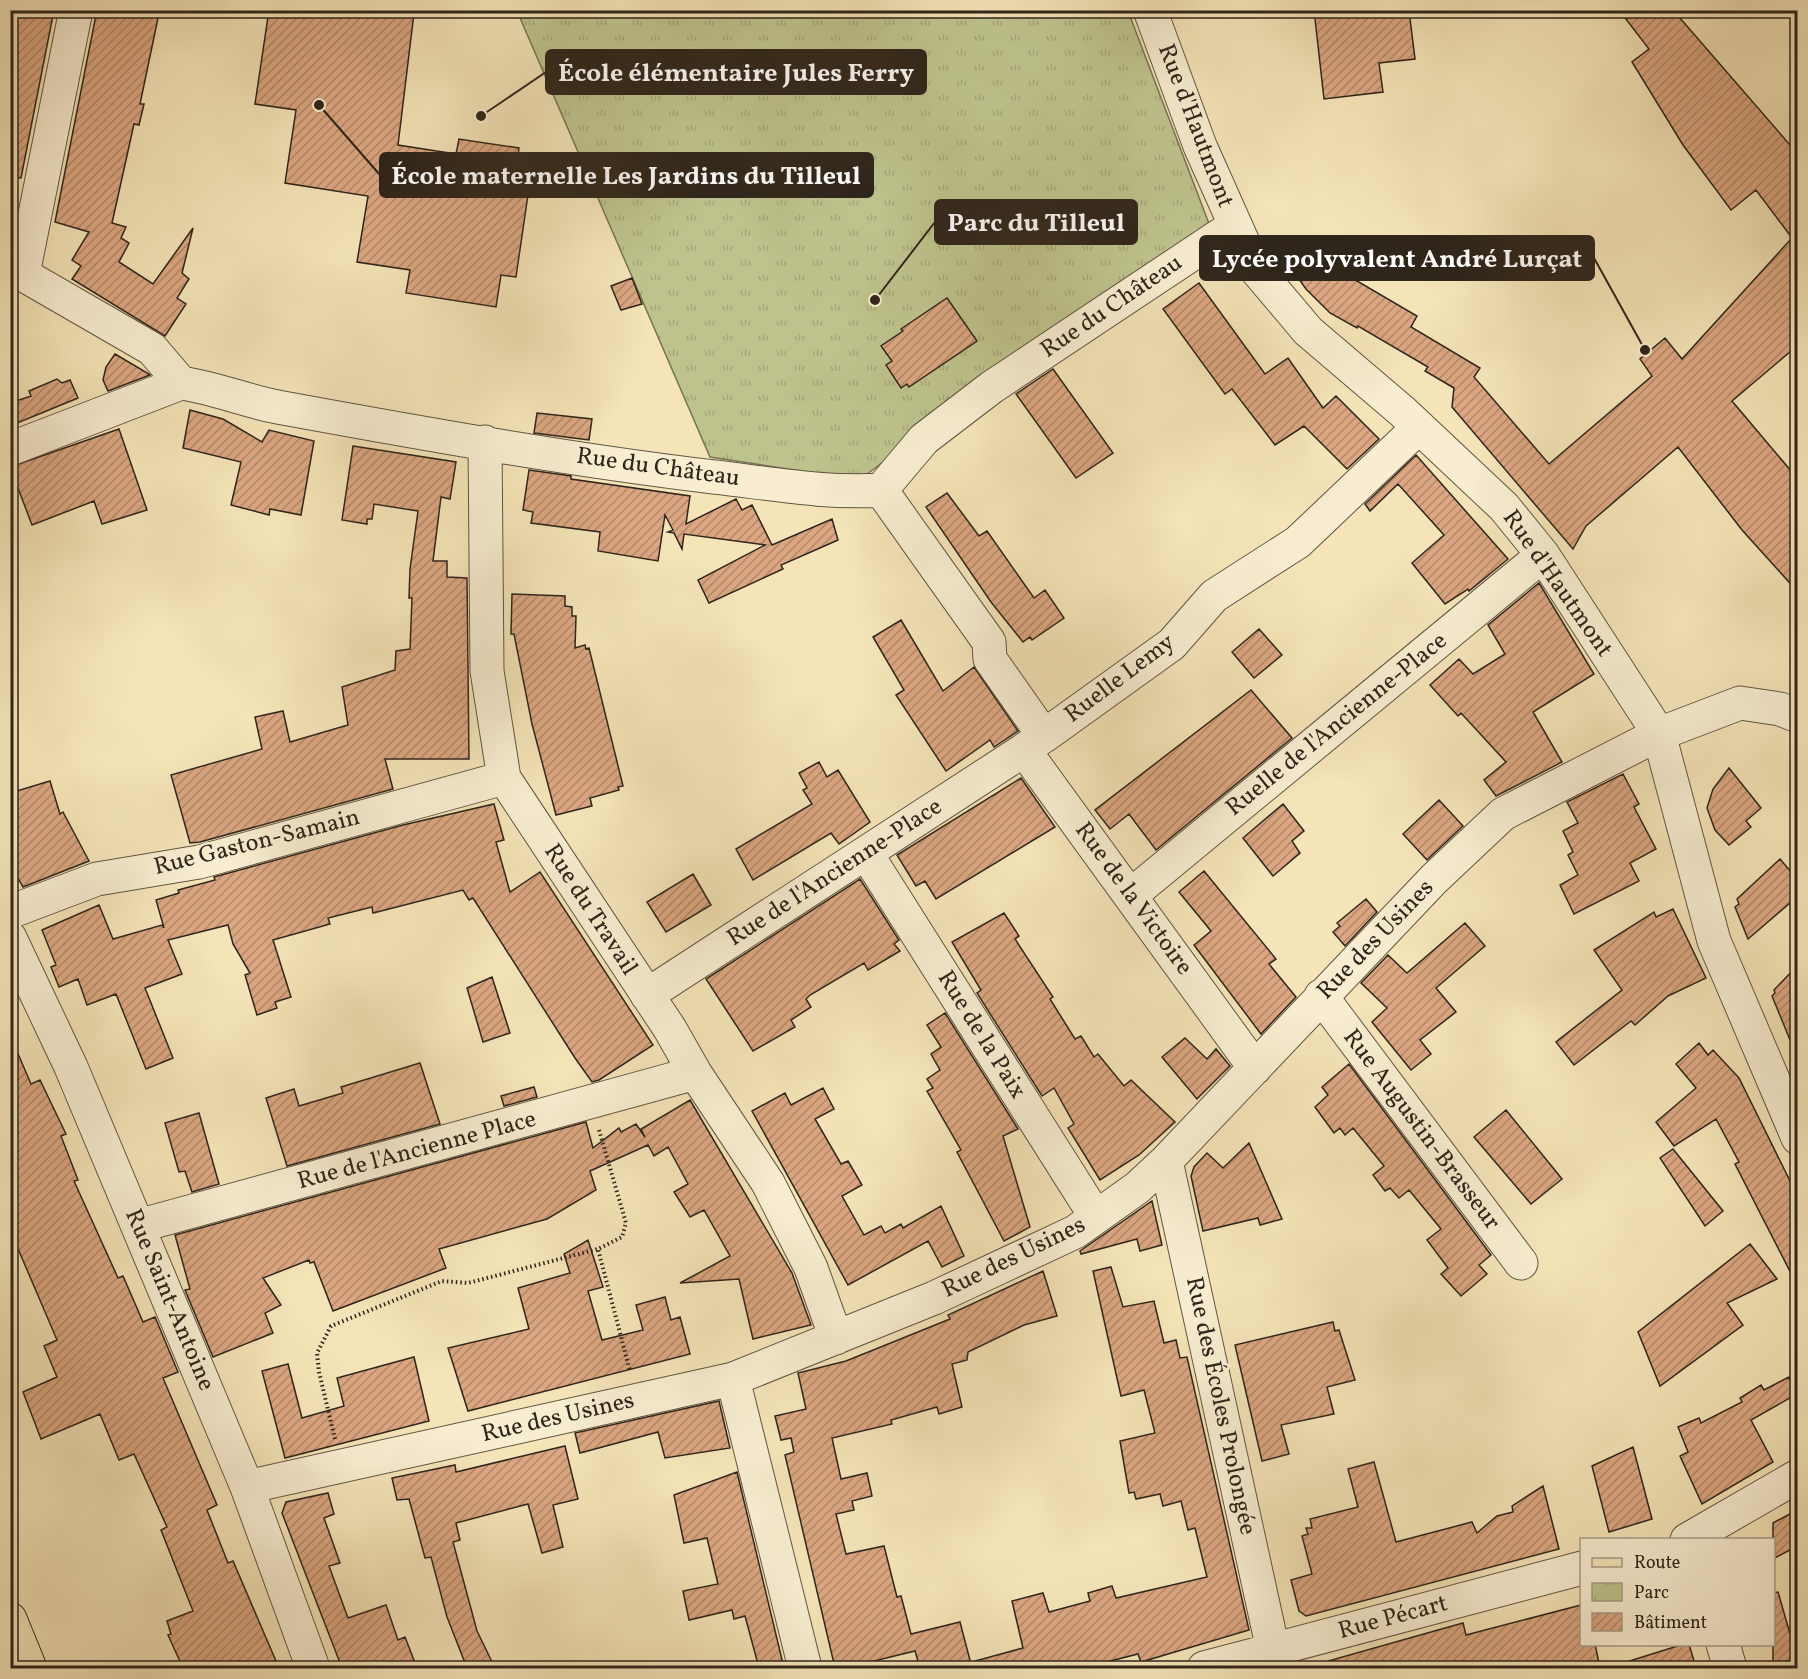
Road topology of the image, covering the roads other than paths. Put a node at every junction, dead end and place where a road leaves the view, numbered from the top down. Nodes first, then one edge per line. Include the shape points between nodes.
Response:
1 (76, 10) edge
2 (1150, 10) edge
3 (1234, 226) junction
4 (17, 270) edge
5 (181, 383) junction
6 (1419, 427) junction
7 (485, 442) junction
8 (10, 450) edge
9 (881, 490) junction
10 (1543, 555) junction
11 (1797, 716) edge
12 (1659, 734) junction
13 (1034, 743) junction
14 (504, 778) junction
15 (866, 853) junction
16 (1131, 895) junction
17 (10, 912) edge
18 (10, 938) edge
19 (647, 995) junction
20 (1321, 996) junction
21 (1255, 1068) junction
22 (695, 1074) junction
23 (1797, 1138) edge
24 (1166, 1161) junction
25 (1096, 1217) junction
26 (138, 1226) junction
27 (1521, 1263) dead end
28 (836, 1338) junction
29 (733, 1379) junction
30 (1797, 1476) edge
31 (248, 1487) junction
32 (1691, 1538) edge
33 (1580, 1568) edge
34 (10, 1619) edge
35 (1724, 1646) edge
36 (1275, 1659) edge
37 (30, 1668) edge
38 (313, 1668) edge
39 (805, 1668) edge
40 (1204, 1668) edge
41 (1730, 1668) edge

1 - 4 street
2 - 3 street, Rue d'Hautmont
3 - 6 street, Rue d'Hautmont via 1254,267 1308,331
3 - 9 street, Rue du Château via 992,387 924,439
4 - 5 street via 152,349
5 - 7 street, Rue du Château via 268,405
5 - 8 street
6 - 10 street, Rue d'Hautmont via 1504,507
6 - 13 street, Ruelle Lemy via 1298,542 1214,596 1172,644
7 - 9 street, Rue du Château via 665,471 847,492
7 - 14 street, Rue du Travail via 487,671
9 - 13 street, Ruelle Lemy via 989,642 990,659
10 - 12 street, Rue d'Hautmont
10 - 16 street, Ruelle de l'Ancienne-Place
11 - 12 street, Rue des Usines via 1780,709 1740,704
12 - 20 street, Rue des Usines via 1503,814
12 - 23 street, Rue d'Hautmont via 1714,941
13 - 15 street, Rue de l'Ancienne-Place
13 - 16 street, Rue de la Victoire
14 - 17 street, Rue Gaston-Samain via 199,862 97,879
14 - 19 street, Rue du Travail
15 - 19 street, Rue de l'Ancienne-Place
15 - 25 street, Rue de la Paix
16 - 21 street, Rue de la Victoire
18 - 26 street, Rue Saint-Antoine via 71,1067
19 - 22 street, Rue du Travail
20 - 21 street, Rue des Usines
20 - 27 street, Rue Augustin-Brasseur
21 - 24 street, Rue des Usines
22 - 26 street, Rue de l'Ancienne Place
22 - 28 street, Rue du Travail via 768,1183 811,1268
24 - 25 street, Rue des Usines
24 - 36 street, Rue des Écoles Prolongée
25 - 28 street, Rue des Usines via 1075,1232 934,1298
26 - 31 street, Rue Saint-Antoine
28 - 29 street, Rue des Usines
29 - 31 street, Rue des Usines
29 - 39 street
30 - 32 street
31 - 38 street, Rue Saint-Antoine
33 - 36 street, Rue Pécart
34 - 37 main road
35 - 41 street
36 - 40 street, Rue Pécart

